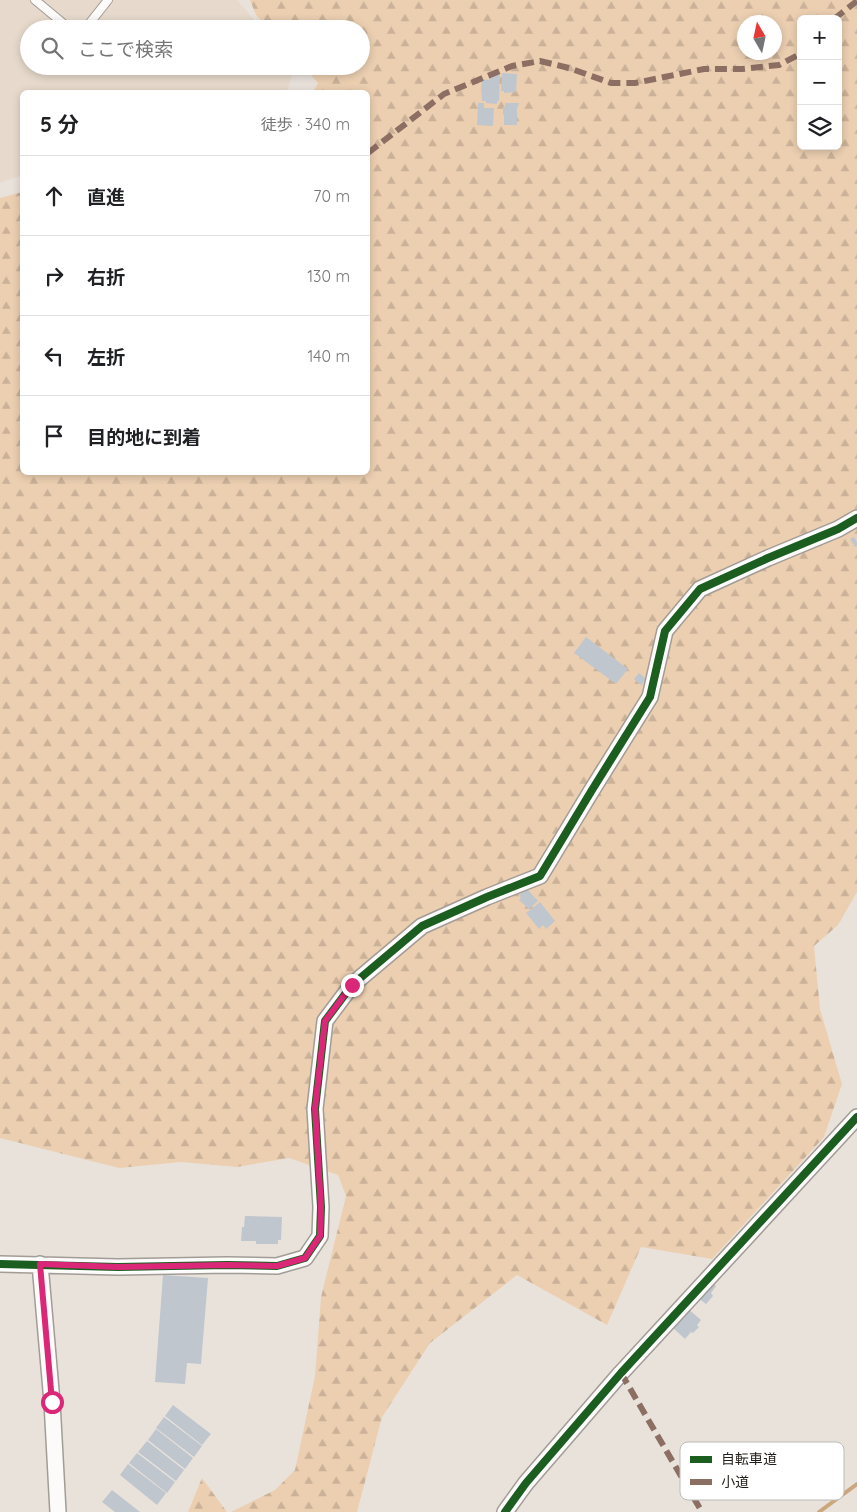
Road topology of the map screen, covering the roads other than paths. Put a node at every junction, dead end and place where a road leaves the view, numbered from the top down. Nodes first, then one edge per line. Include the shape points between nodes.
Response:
1 (35, 0) edge
2 (108, 0) edge
3 (59, 20) edge
4 (92, 20) edge
5 (857, 518) edge
6 (857, 1118) edge
7 (0, 1264) edge
8 (40, 1264) junction
9 (58, 1512) edge
10 (506, 1512) edge

1 - 3 lane
2 - 4 lane
5 - 8 street via 700,589 665,631 650,697 540,876 422,926 352,985 330,1014 325,1021 315,1108 320,1236 305,1258 277,1266
6 - 10 street via 621,1372 526,1483
7 - 8 street
8 - 9 street

